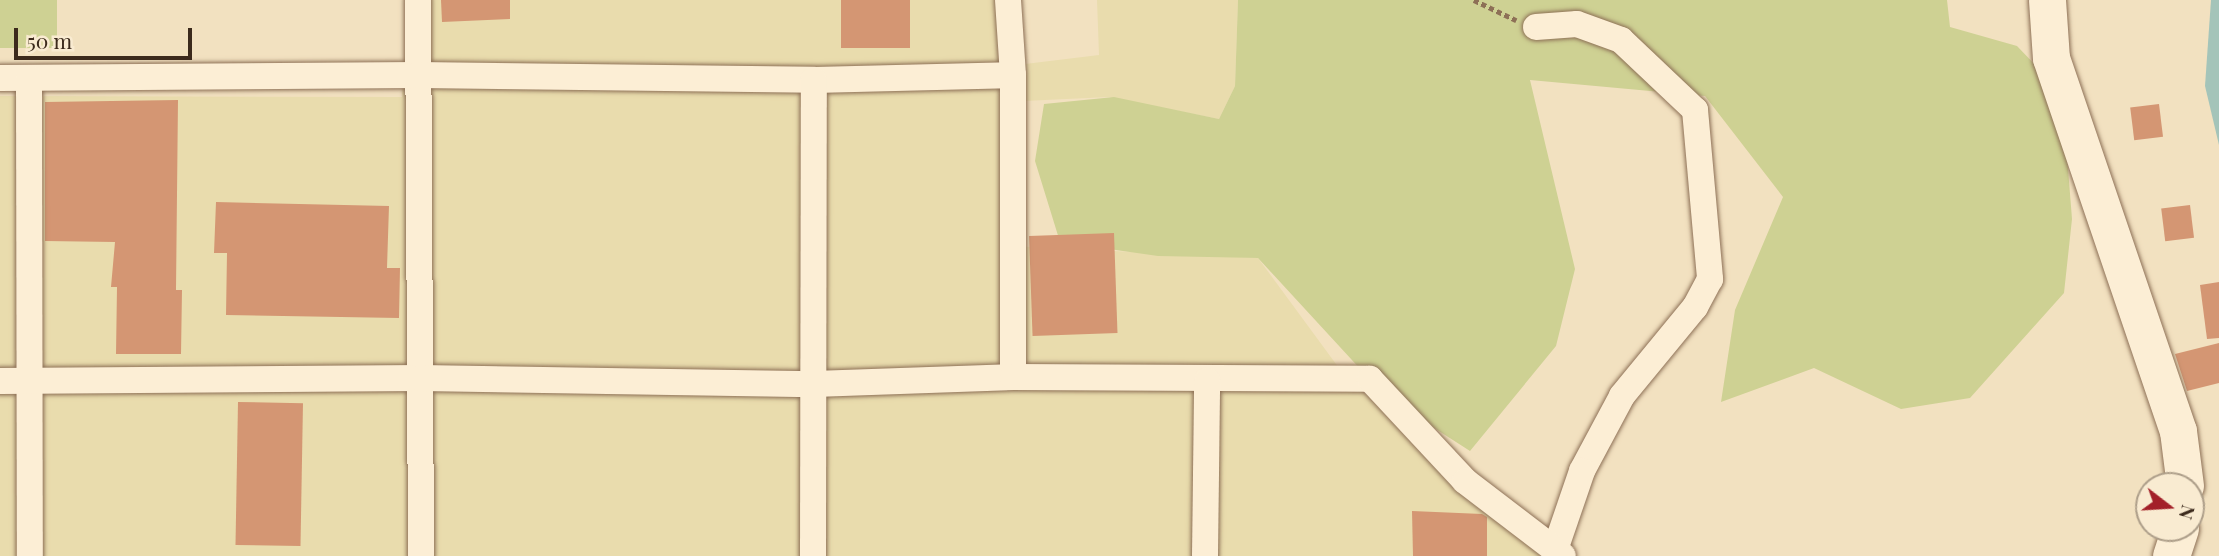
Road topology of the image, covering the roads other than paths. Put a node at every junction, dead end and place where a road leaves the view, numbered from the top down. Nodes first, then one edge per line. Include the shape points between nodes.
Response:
1 (418, 0) edge
2 (1008, 0) edge
3 (2047, 0) edge
4 (1536, 27) road end
5 (418, 75) junction
6 (1013, 75) junction
7 (0, 78) edge
8 (29, 78) junction
9 (814, 80) junction
10 (1013, 377) junction
11 (421, 378) junction
12 (0, 381) edge
13 (30, 381) junction
14 (1207, 381) junction
15 (814, 384) junction
16 (2183, 472) edge
17 (1559, 553) edge
18 (30, 556) edge
19 (421, 556) edge
20 (814, 556) edge
21 (1205, 556) edge

1 - 5 street
2 - 6 street
3 - 16 street via 2051,58 2178,431
4 - 17 street via 1577,24 1621,40 1695,110 1710,279 1695,307 1622,396 1582,471
5 - 8 street
5 - 9 street
5 - 11 street
6 - 9 street
6 - 10 street
7 - 8 street
8 - 13 street
9 - 15 street
10 - 14 street
10 - 15 street
11 - 13 street
11 - 15 street
11 - 19 street
12 - 13 street
13 - 18 street
14 - 17 street via 1370,379 1465,481
14 - 21 street
15 - 20 street

